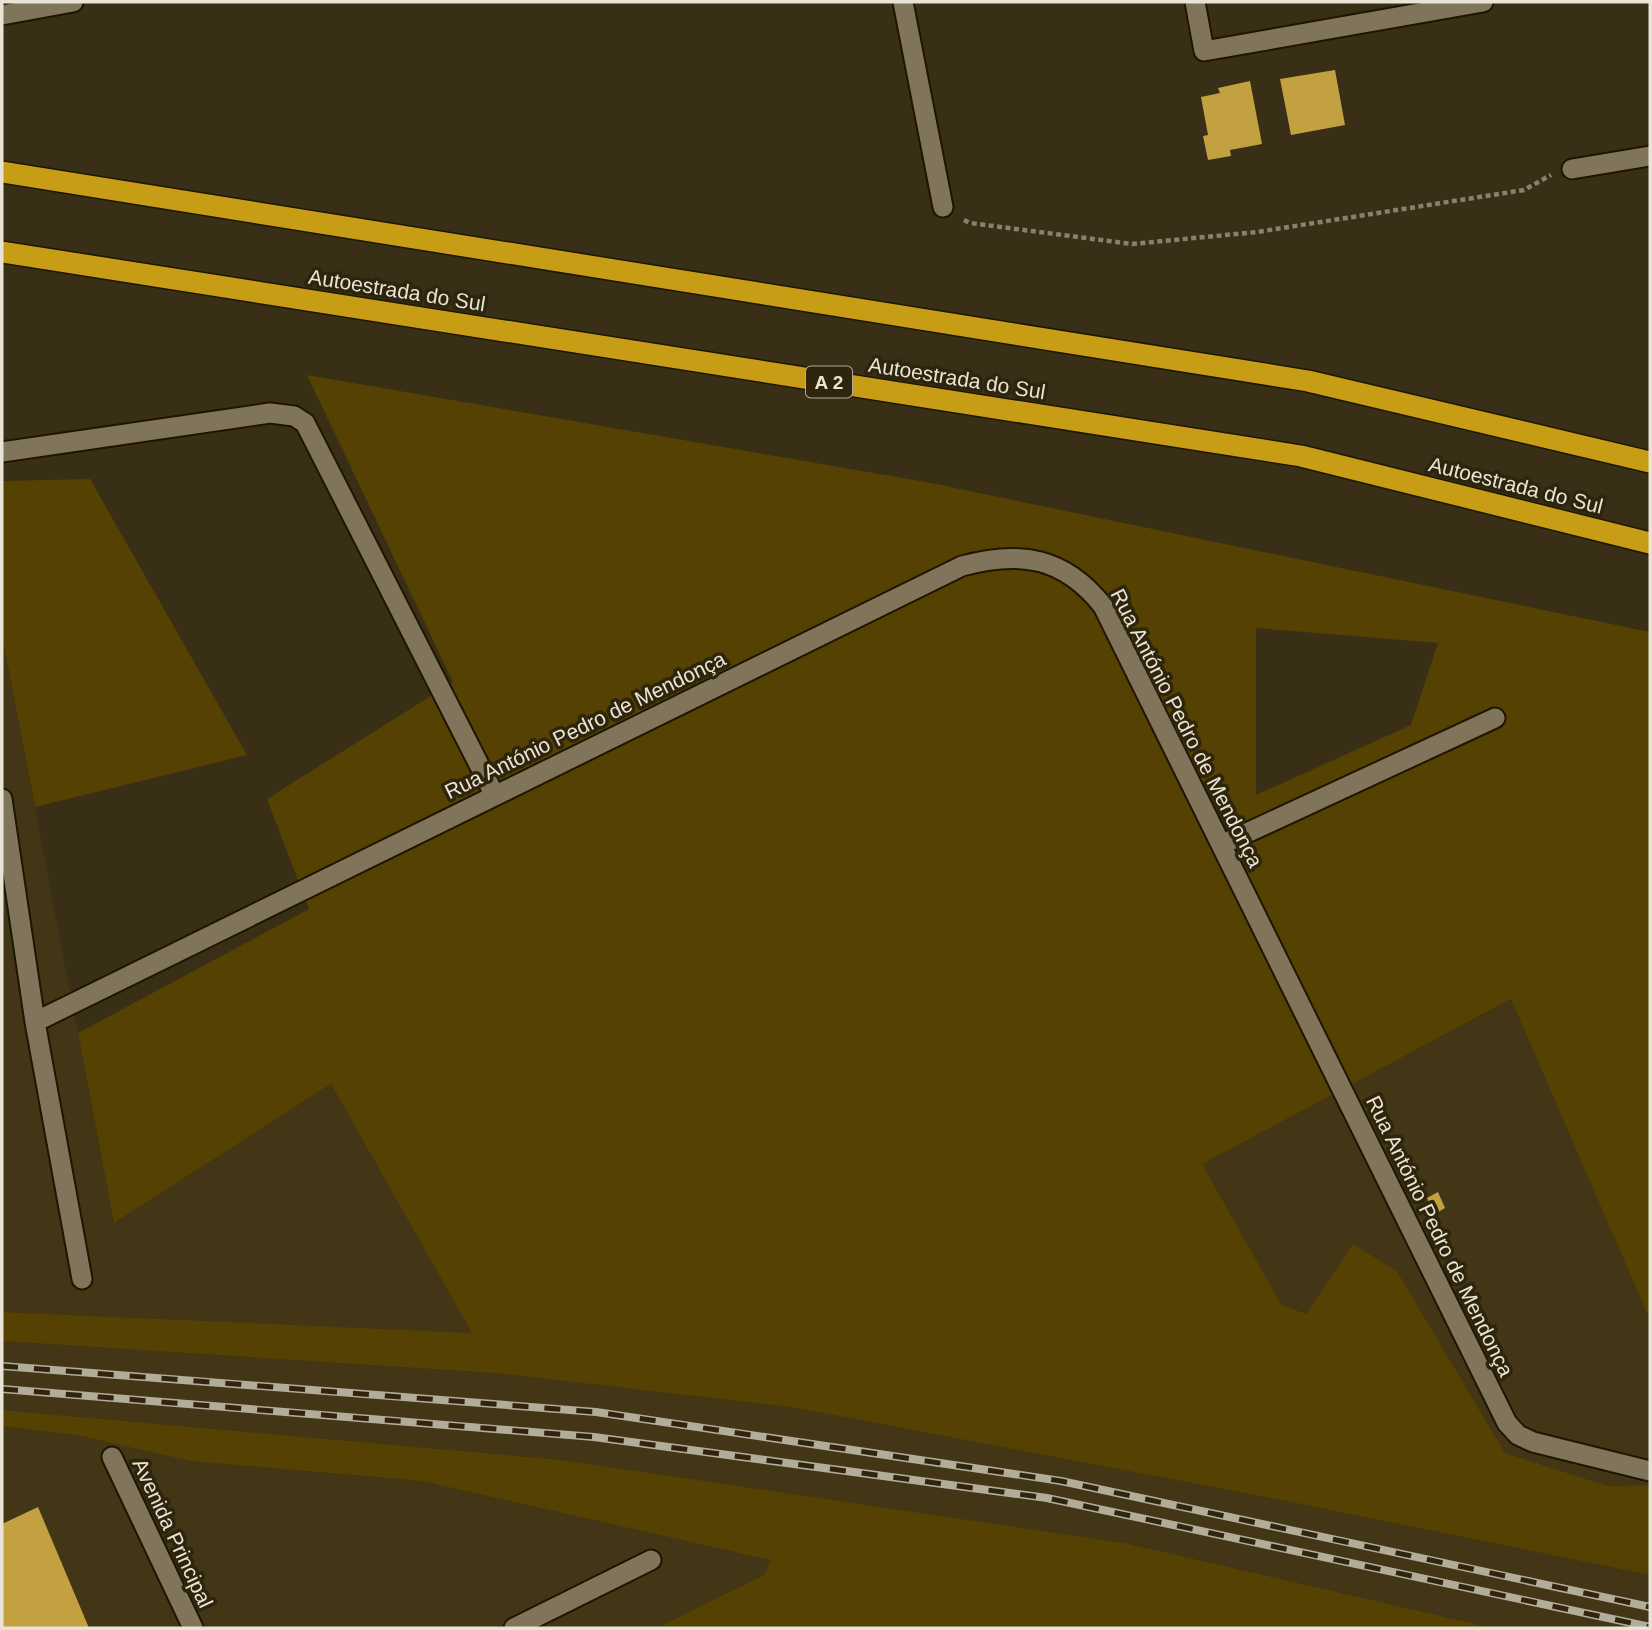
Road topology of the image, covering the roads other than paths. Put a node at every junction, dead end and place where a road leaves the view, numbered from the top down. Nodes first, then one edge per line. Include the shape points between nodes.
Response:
1 (73, 2) edge
2 (904, 2) edge
3 (1195, 2) edge
4 (1483, 2) edge
5 (2, 15) edge
6 (1650, 156) edge
7 (1572, 169) road end
8 (2, 172) edge
9 (943, 207) road end
10 (2, 252) edge
11 (2, 452) edge
12 (1650, 462) edge
13 (1650, 543) edge
14 (1495, 718) dead end
15 (494, 794) junction
16 (2, 799) edge
17 (1223, 844) junction
18 (35, 1022) junction
19 (82, 1279) dead end
20 (112, 1457) dead end
21 (1650, 1471) edge
22 (651, 1560) dead end
23 (193, 1628) edge
24 (514, 1628) edge

1 - 5 street
2 - 9 street
3 - 4 street via 1204,51
6 - 7 street
8 - 12 highway via 1308,381
10 - 13 highway, Autoestrada do Sul / A 2 via 1301,456
11 - 15 street via 270,413 294,416 305,423
14 - 17 street
15 - 17 street, Rua António Pedro de Mendonça via 961,566 1011,556 1062,570 1103,606
15 - 18 street, Rua António Pedro de Mendonça
16 - 18 street
17 - 21 street, Rua António Pedro de Mendonça via 1507,1423 1533,1442
18 - 19 street
20 - 23 street, Avenida Principal
22 - 24 street

